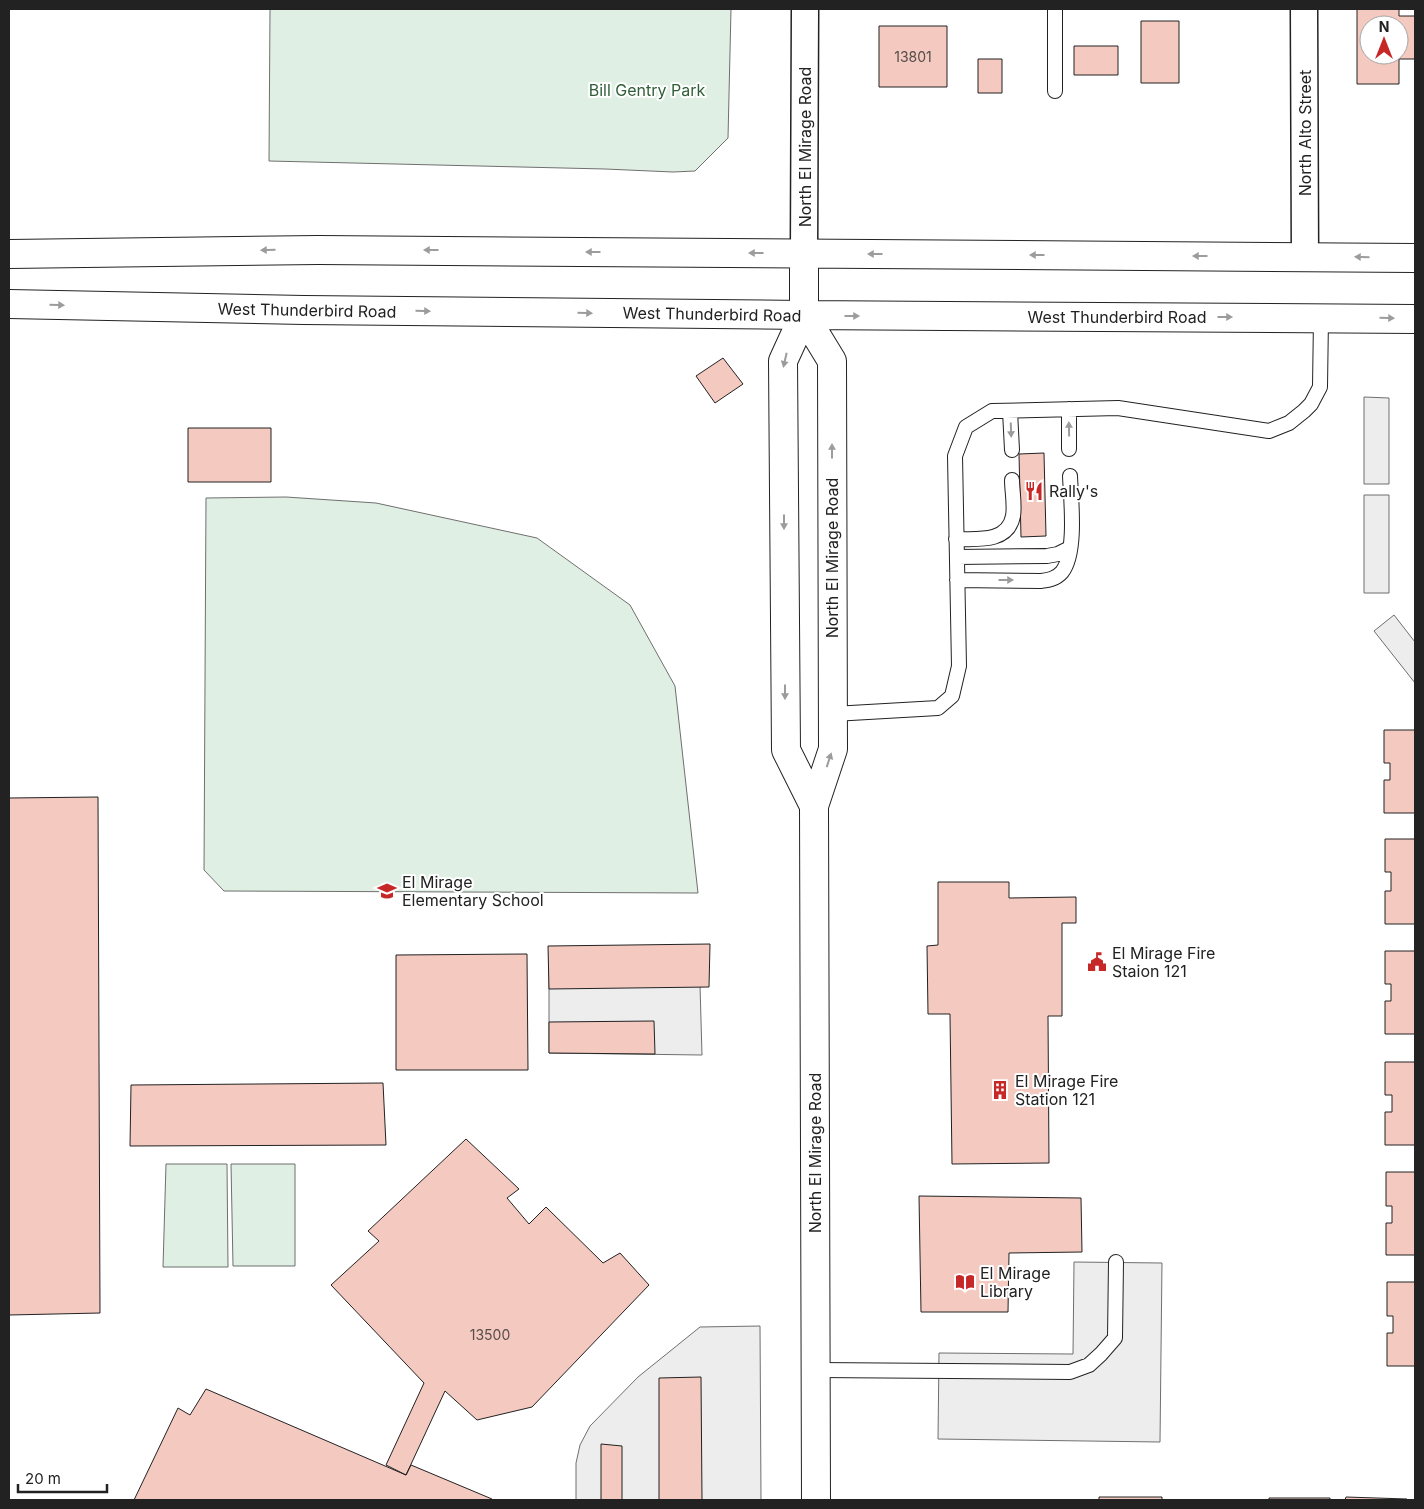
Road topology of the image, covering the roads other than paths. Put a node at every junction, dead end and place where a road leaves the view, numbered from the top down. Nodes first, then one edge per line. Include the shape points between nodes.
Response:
1 (805, 9) edge
2 (1055, 9) edge
3 (1304, 9) edge
4 (1055, 92) dead end
5 (804, 253) junction
6 (9, 254) edge
7 (1305, 257) junction
8 (1415, 258) edge
9 (9, 304) edge
10 (804, 315) junction
11 (1321, 318) junction
12 (1415, 319) edge
13 (1069, 409) junction
14 (1010, 411) junction
15 (1012, 450) dead end
16 (1070, 450) dead end
17 (1070, 476) dead end
18 (1012, 480) dead end
19 (956, 539) junction
20 (1070, 548) junction
21 (957, 558) junction
22 (957, 580) junction
23 (833, 714) junction
24 (814, 806) junction
25 (1116, 1262) dead end
26 (816, 1370) junction
27 (816, 1500) edge

1 - 5 street, North El Mirage Road
2 - 4 lane
3 - 7 street, North Alto Street
5 -> 6 main road via 318,250
7 -> 5 main road
5 - 10 main road, North El Mirage Road
8 -> 7 main road
9 -> 10 main road, West Thunderbird Road
10 -> 11 main road, West Thunderbird Road
23 -> 10 main road, North El Mirage Road via 832,361
10 -> 24 main road, North El Mirage Road via 784,361 786,750
11 -> 12 main road, West Thunderbird Road
11 - 13 lane via 1320,387 1312,404 1304,411 1289,423 1269,431 1118,408
13 - 14 lane
16 -> 13 lane
14 -> 15 lane
14 - 19 lane via 992,411 966,427 955,456
17 - 20 lane
18 - 19 lane via 1013,516 1004,532 995,537
19 - 21 lane
20 - 21 lane via 1047,556
22 -> 20 lane via 1051,580 1061,573
21 - 22 lane
22 - 23 lane via 959,666 952,696 938,708
24 -> 23 main road, North El Mirage Road via 833,749
24 - 26 main road, North El Mirage Road
25 - 26 lane via 1115,1338 1089,1365 1070,1372
26 - 27 main road, North El Mirage Road

